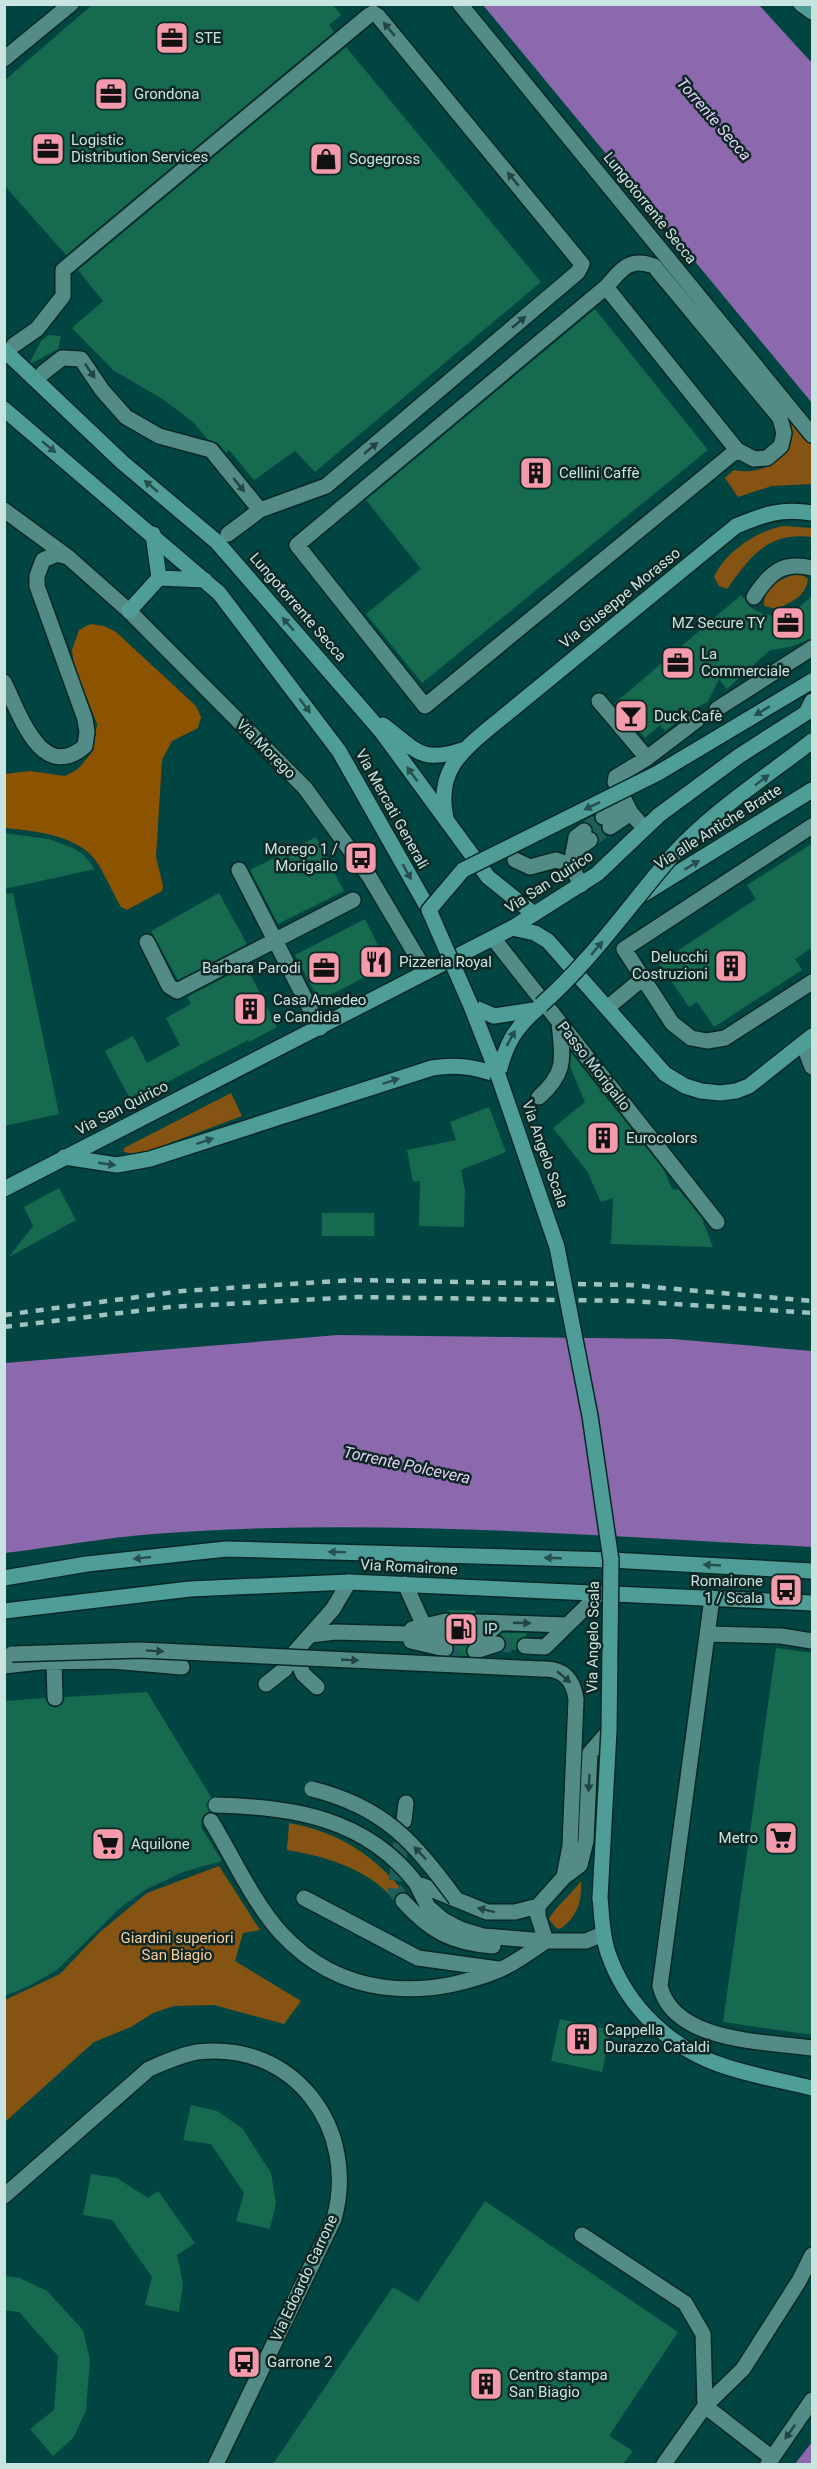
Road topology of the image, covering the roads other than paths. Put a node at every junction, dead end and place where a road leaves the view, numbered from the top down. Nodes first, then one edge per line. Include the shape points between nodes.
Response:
1 (70, 4) edge
2 (460, 4) edge
3 (801, 4) edge
4 (813, 12) edge
5 (4, 59) edge
6 (606, 287) junction
7 (9, 348) edge
8 (43, 373) dead end
9 (4, 409) edge
10 (813, 435) edge
11 (737, 450) junction
12 (4, 510) edge
13 (260, 510) junction
14 (813, 513) edge
15 (153, 534) junction
16 (228, 534) dead end
17 (68, 557) junction
18 (813, 568) edge
19 (159, 578) junction
20 (205, 580) junction
21 (754, 597) dead end
22 (129, 611) junction
23 (813, 648) edge
24 (813, 681) edge
25 (4, 682) edge
26 (599, 701) dead end
27 (362, 709) junction
28 (717, 709) dead end
29 (810, 709) edge
30 (697, 720) dead end
31 (813, 741) edge
32 (465, 749) junction
33 (647, 758) junction
34 (813, 790) edge
35 (631, 813) junction
36 (447, 821) junction
37 (606, 822) tunnel mouth
38 (813, 826) edge
39 (644, 828) junction
40 (587, 836) tunnel mouth
41 (572, 858) junction
42 (515, 860) dead end
43 (239, 870) dead end
44 (581, 885) junction
45 (642, 895) junction
46 (353, 900) dead end
47 (429, 910) junction
48 (534, 914) junction
49 (512, 928) junction
50 (493, 938) junction
51 (275, 940) junction
52 (147, 942) dead end
53 (426, 972) junction
54 (642, 979) junction
55 (811, 987) edge
56 (471, 1006) junction
57 (607, 1008) junction
58 (537, 1009) junction
59 (559, 1022) junction
60 (320, 1028) junction
61 (808, 1040) edge
62 (813, 1067) edge
63 (498, 1075) junction
64 (539, 1097) dead end
65 (64, 1157) junction
66 (4, 1190) edge
67 (717, 1222) dead end
68 (611, 1560) junction
69 (813, 1570) edge
70 (4, 1578) edge
71 (349, 1582) junction
72 (405, 1584) junction
73 (599, 1594) junction
74 (712, 1598) junction
75 (813, 1603) edge
76 (4, 1611) edge
77 (567, 1625) junction
78 (424, 1626) junction
79 (708, 1634) junction
80 (310, 1635) junction
81 (388, 1635) junction
82 (813, 1641) edge
83 (497, 1644) tunnel mouth
84 (525, 1646) tunnel mouth
85 (294, 1653) junction
86 (7, 1658) edge
87 (54, 1662) junction
88 (182, 1667) dead end
89 (266, 1684) dead end
90 (317, 1687) dead end
91 (55, 1698) dead end
92 (609, 1731) junction
93 (312, 1789) dead end
94 (406, 1803) dead end
95 (216, 1804) dead end
96 (212, 1821) dead end
97 (404, 1821) tunnel mouth
98 (564, 1877) junction
99 (416, 1883) junction
100 (304, 1898) dead end
101 (456, 1899) junction
102 (403, 1901) tunnel mouth
103 (538, 1906) junction
104 (603, 1934) junction
105 (524, 1941) junction
106 (546, 1941) junction
107 (501, 1969) junction
108 (813, 2048) edge
109 (813, 2088) edge
110 (4, 2196) edge
111 (582, 2235) dead end
112 (813, 2255) edge
113 (813, 2400) edge
114 (705, 2406) junction
115 (770, 2461) edge
116 (216, 2464) edge
117 (664, 2464) edge

1 - 5 street
2 - 10 street, Lungotorrente Secca
3 - 4 main road
6 - 11 street
6 - 11 street via 633,262 654,266 780,418 784,433 781,446 767,458 754,459
6 - 11 street via 297,544 425,706
13 -> 7 street via 326,486 578,272 582,264 378,16 368,16 63,270 63,296 37,330
27 -> 7 main road, Lungotorrente Secca via 217,542 122,462
8 -> 13 street via 62,358 81,359 126,417 159,436 211,450
9 -> 15 main road, Via Mercati Generali
12 - 17 street, Via Morego
13 - 16 street
14 - 32 main road, Via Giuseppe Morasso via 765,513 736,526
15 - 19 main road
15 - 20 main road, Via Mercati Generali
17 - 22 street, Via Morego
17 - 25 street via 57,554 43,560 37,586 85,719 85,746 68,756 49,754 39,747 31,739
18 - 21 street via 792,564 775,572
19 - 20 main road
19 - 22 main road
20 -> 47 main road, Via Mercati Generali via 219,593 339,751
22 - 53 street, Via Morego via 305,788 369,876
23 - 28 street
24 -> 47 main road, bridge via 658,773 463,870
26 - 33 street
27 - 32 main road, Via Giuseppe Morasso via 423,755 444,756
36 -> 27 main road, Lungotorrente Secca
29 - 39 main road, Via San Quirico
30 - 33 street
45 -> 31 main road, Via alle Antiche Bratte, bridge via 672,856 721,810
32 - 36 main road, Via Giuseppe Morasso via 449,770 443,789
33 - 35 street via 616,777
45 -> 34 main road, Via alle Antiche Bratte
35 - 37 street
35 - 39 street
36 - 48 main road, Lungotorrente Secca via 488,877
38 - 54 street via 624,949
39 - 44 main road, Via San Quirico via 618,856
40 - 41 street via 576,837
41 - 42 street via 530,867
41 - 44 street
43 - 51 street
44 - 48 main road, Via San Quirico
58 -> 45 main road, Via alle Antiche Bratte, bridge
46 - 51 street
47 - 56 main road, Via Angelo Scala, bridge
48 - 49 main road, Via San Quirico
49 - 50 main road, Via San Quirico
49 - 57 main road via 535,933 548,941
50 - 53 main road, Via San Quirico
50 - 59 street, Passo Morigallo
51 - 52 street via 177,991 169,986
51 - 60 street
53 - 60 main road, Via San Quirico
54 - 55 street via 672,1023 691,1038 707,1041 725,1038
54 - 57 street
56 - 58 main road via 494,1016
56 - 63 main road, Via Angelo Scala
57 - 61 main road via 665,1074 701,1091 720,1093 750,1086
63 -> 58 main road, Via alle Antiche Bratte via 510,1038
59 - 64 street via 563,1060 554,1083
59 - 67 street, Passo Morigallo
60 - 65 main road, Via San Quirico
61 - 62 street
65 -> 63 main road via 117,1165 150,1159 432,1068 476,1067
63 - 68 main road, Via Angelo Scala, bridge via 557,1246 590,1416
65 - 66 main road, Via San Quirico
69 -> 68 main road
68 -> 70 main road via 226,1549 87,1564
68 - 92 main road, Via Angelo Scala, bridge
71 - 72 main road, Via Romairone
71 - 76 main road, Via Romairone via 190,1589
71 - 80 street via 333,1609
72 - 73 main road, Via Romairone
72 - 78 street
73 - 74 main road, Via Romairone
73 - 77 street
74 - 75 main road, Via Romairone
74 - 79 street
83 -> 77 street via 476,1636 499,1623
77 - 84 street via 545,1647
78 - 81 street
78 - 81 street via 446,1635
79 - 82 street
79 - 108 street via 662,1974 663,1999 680,2017 720,2035
80 - 81 street
80 - 85 street
85 - 89 street via 285,1669
85 - 90 street via 299,1669
86 - 87 street
86 -> 98 street, bridge via 140,1650 551,1668 565,1674 574,1686 576,1699 570,1846
87 - 88 street via 112,1661
87 - 91 street
92 -> 98 street via 590,1753 586,1841 580,1865
92 - 104 main road, Via Angelo Scala, bridge via 600,1898
101 -> 93 street, bridge via 425,1856 391,1824 359,1804
94 - 97 street
95 - 99 street, bridge via 273,1807 307,1813 340,1825 372,1841 402,1865
96 - 107 street via 264,1910 293,1944 320,1965 361,1983 396,1990 450,1985
98 - 103 street
99 - 101 street
99 - 105 street via 428,1907 443,1920 483,1936
100 - 107 street via 418,1958
103 -> 101 street via 515,1912 488,1912
102 - 105 street via 420,1920 441,1934 470,1944 493,1946
103 - 106 street via 537,1917
104 - 106 street via 586,1941
104 - 109 main road, Via Angelo Scala via 622,1984 661,2033 726,2067
105 - 106 street
106 - 107 street
110 - 116 street, Via Edoardo Garrone via 149,2069 174,2058 198,2052 248,2056 287,2075 312,2098 335,2142 340,2163 339,2201 334,2219
111 - 114 street via 685,2303 703,2334
112 - 114 street via 743,2369
113 -> 115 street
114 - 115 street
114 - 117 street

